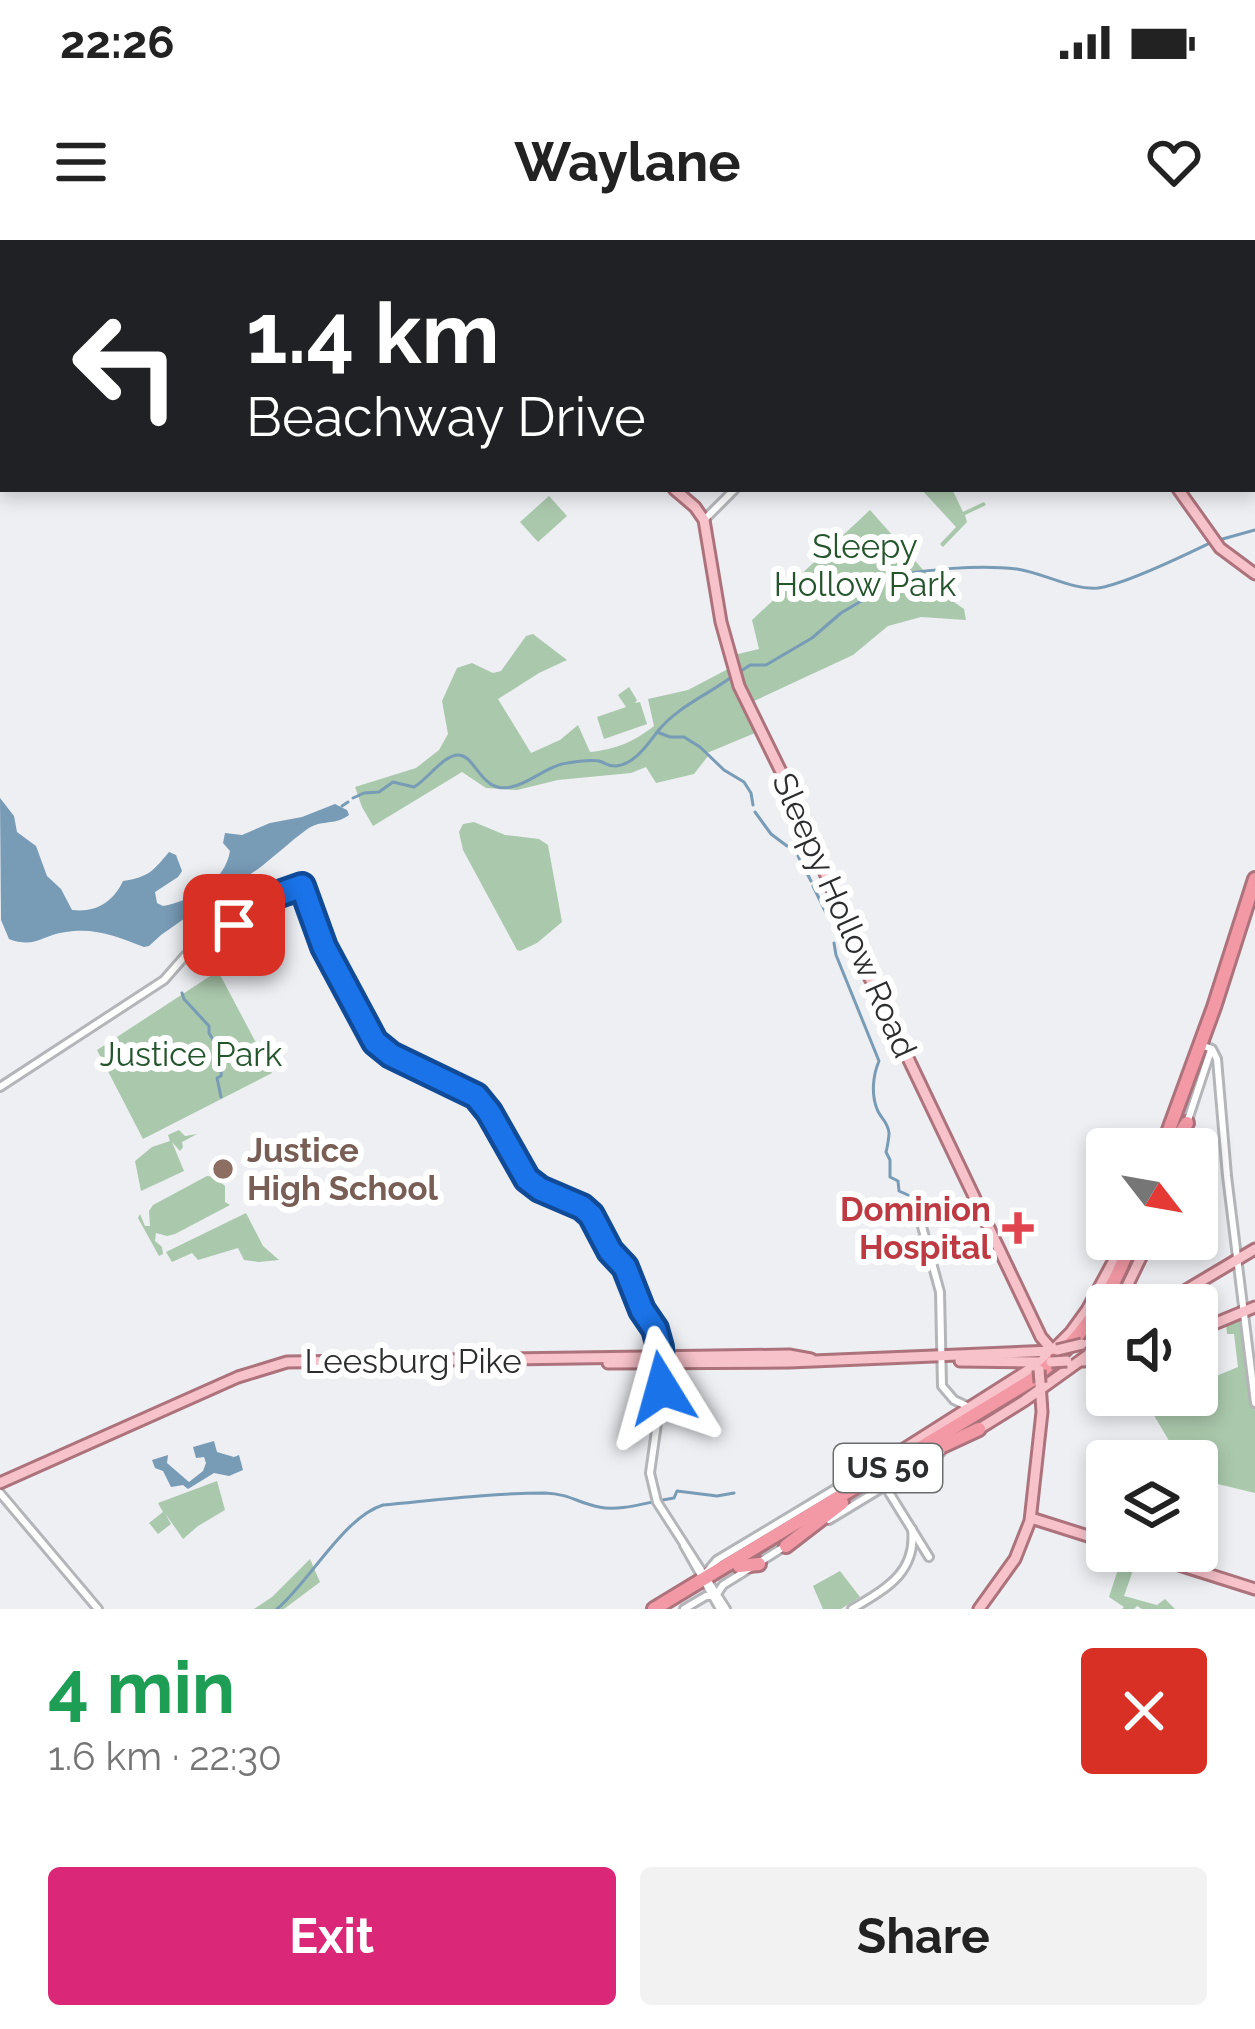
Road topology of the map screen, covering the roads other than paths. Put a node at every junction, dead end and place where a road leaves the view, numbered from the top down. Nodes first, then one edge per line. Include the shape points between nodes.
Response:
1 (678, 492) edge
2 (732, 492) edge
3 (1180, 492) edge
4 (704, 520) junction
5 (1252, 570) edge
6 (1255, 879) edge
7 (1255, 896) edge
8 (1229, 961) junction
9 (1205, 1047) junction
10 (1206, 1066) junction
11 (1218, 1070) junction
12 (0, 1087) edge
13 (1187, 1123) joint
14 (1177, 1128) edge
15 (1184, 1128) edge
16 (978, 1201) junction
17 (970, 1212) junction
18 (984, 1215) junction
19 (1255, 1249) edge
20 (1127, 1260) edge
21 (1237, 1260) junction
22 (1197, 1284) edge
23 (1255, 1307) edge
24 (1243, 1312) junction
25 (1218, 1322) edge
26 (1086, 1323) edge
27 (1086, 1331) edge
28 (1086, 1343) edge
29 (1082, 1344) junction
30 (1086, 1356) edge
31 (941, 1358) junction
32 (661, 1359) junction
33 (1086, 1360) edge
34 (1016, 1361) junction
35 (1071, 1361) junction
36 (1046, 1367) junction
37 (1024, 1374) junction
38 (954, 1400) junction
39 (1024, 1401) junction
40 (1255, 1403) edge
41 (973, 1406) junction
42 (1042, 1412) junction
43 (958, 1416) junction
44 (979, 1429) joint
45 (950, 1430) junction
46 (903, 1451) junction
47 (858, 1478) joint
48 (883, 1482) junction
49 (0, 1488) edge
50 (852, 1495) junction
51 (805, 1512) junction
52 (1031, 1515) junction
53 (912, 1529) junction
54 (1086, 1532) edge
55 (683, 1542) junction
56 (786, 1546) junction
57 (929, 1557) dead end
58 (717, 1560) junction
59 (698, 1562) junction
60 (759, 1564) junction
61 (739, 1566) junction
62 (1207, 1572) edge
63 (1214, 1572) edge
64 (707, 1584) junction
65 (1255, 1586) edge
66 (674, 1608) edge
67 (98, 1609) edge
68 (653, 1609) edge
69 (723, 1609) edge
70 (852, 1609) edge
71 (979, 1609) edge

1 - 4 main road
2 - 4 street
3 - 5 main road via 1215,542
4 - 16 main road, Sleepy Hollow Road via 738,684
6 - 8 highway
7 - 8 highway
8 - 9 highway
9 - 10 street
9 - 11 street
9 - 14 highway
10 - 11 street via 1212,1061
10 - 13 street
11 - 21 street
12 - 32 street via 164,980 265,899 302,886 375,1042 476,1096 527,1179 588,1212 625,1267
13 - 15 highway
16 - 17 main road
16 - 18 main road, Sleepy Hollow Road
17 - 18 street
17 - 31 street via 915,1201 938,1284
18 - 36 main road, Sleepy Hollow Road via 1041,1336
19 - 21 main road
20 - 45 highway, US 50 via 1064,1352
21 - 22 main road
21 - 24 street
23 - 24 main road
24 - 25 main road
24 - 40 street
26 - 36 main road
27 - 48 highway, US 50 via 1035,1383
28 - 29 main road, Leesburg Pike
29 - 35 main road
29 - 36 main road, Leesburg Pike, bridge
30 - 35 main road
31 - 32 main road, Leesburg Pike
31 - 34 main road, Leesburg Pike
31 - 36 main road, Leesburg Pike
31 - 38 street via 942,1386
32 - 49 main road, Leesburg Pike via 278,1364
32 - 55 street via 650,1466 654,1495
33 - 35 main road, Leesburg Pike
34 - 36 main road, Leesburg Pike
34 - 37 main road
35 - 36 main road, Leesburg Pike, bridge
35 - 36 main road
36 - 37 main road
36 - 39 main road
36 - 42 main road
37 - 41 main road
38 - 41 street
38 - 43 street
39 - 42 main road
39 - 44 main road
41 - 43 main road
42 - 52 main road
43 - 46 main road
44 - 48 highway
45 - 46 highway
45 - 51 highway, US 50
46 - 47 main road
47 - 51 highway
48 - 50 highway, US 50
48 - 53 street
48 - 56 street
49 - 67 street
50 - 56 highway
50 - 61 highway, US 50
51 - 58 street
51 - 64 highway, US 50
52 - 54 main road
52 - 71 main road via 1018,1554
53 - 57 street
53 - 70 street via 906,1567
55 - 59 street
55 - 64 street
56 - 60 street
58 - 59 street
58 - 64 street
59 - 64 street
60 - 61 highway
60 - 64 street via 723,1585
61 - 64 highway, US 50
62 - 65 main road
63 - 65 main road
64 - 66 highway, US 50
64 - 68 highway, US 50
64 - 68 highway via 668,1589
64 - 69 street

